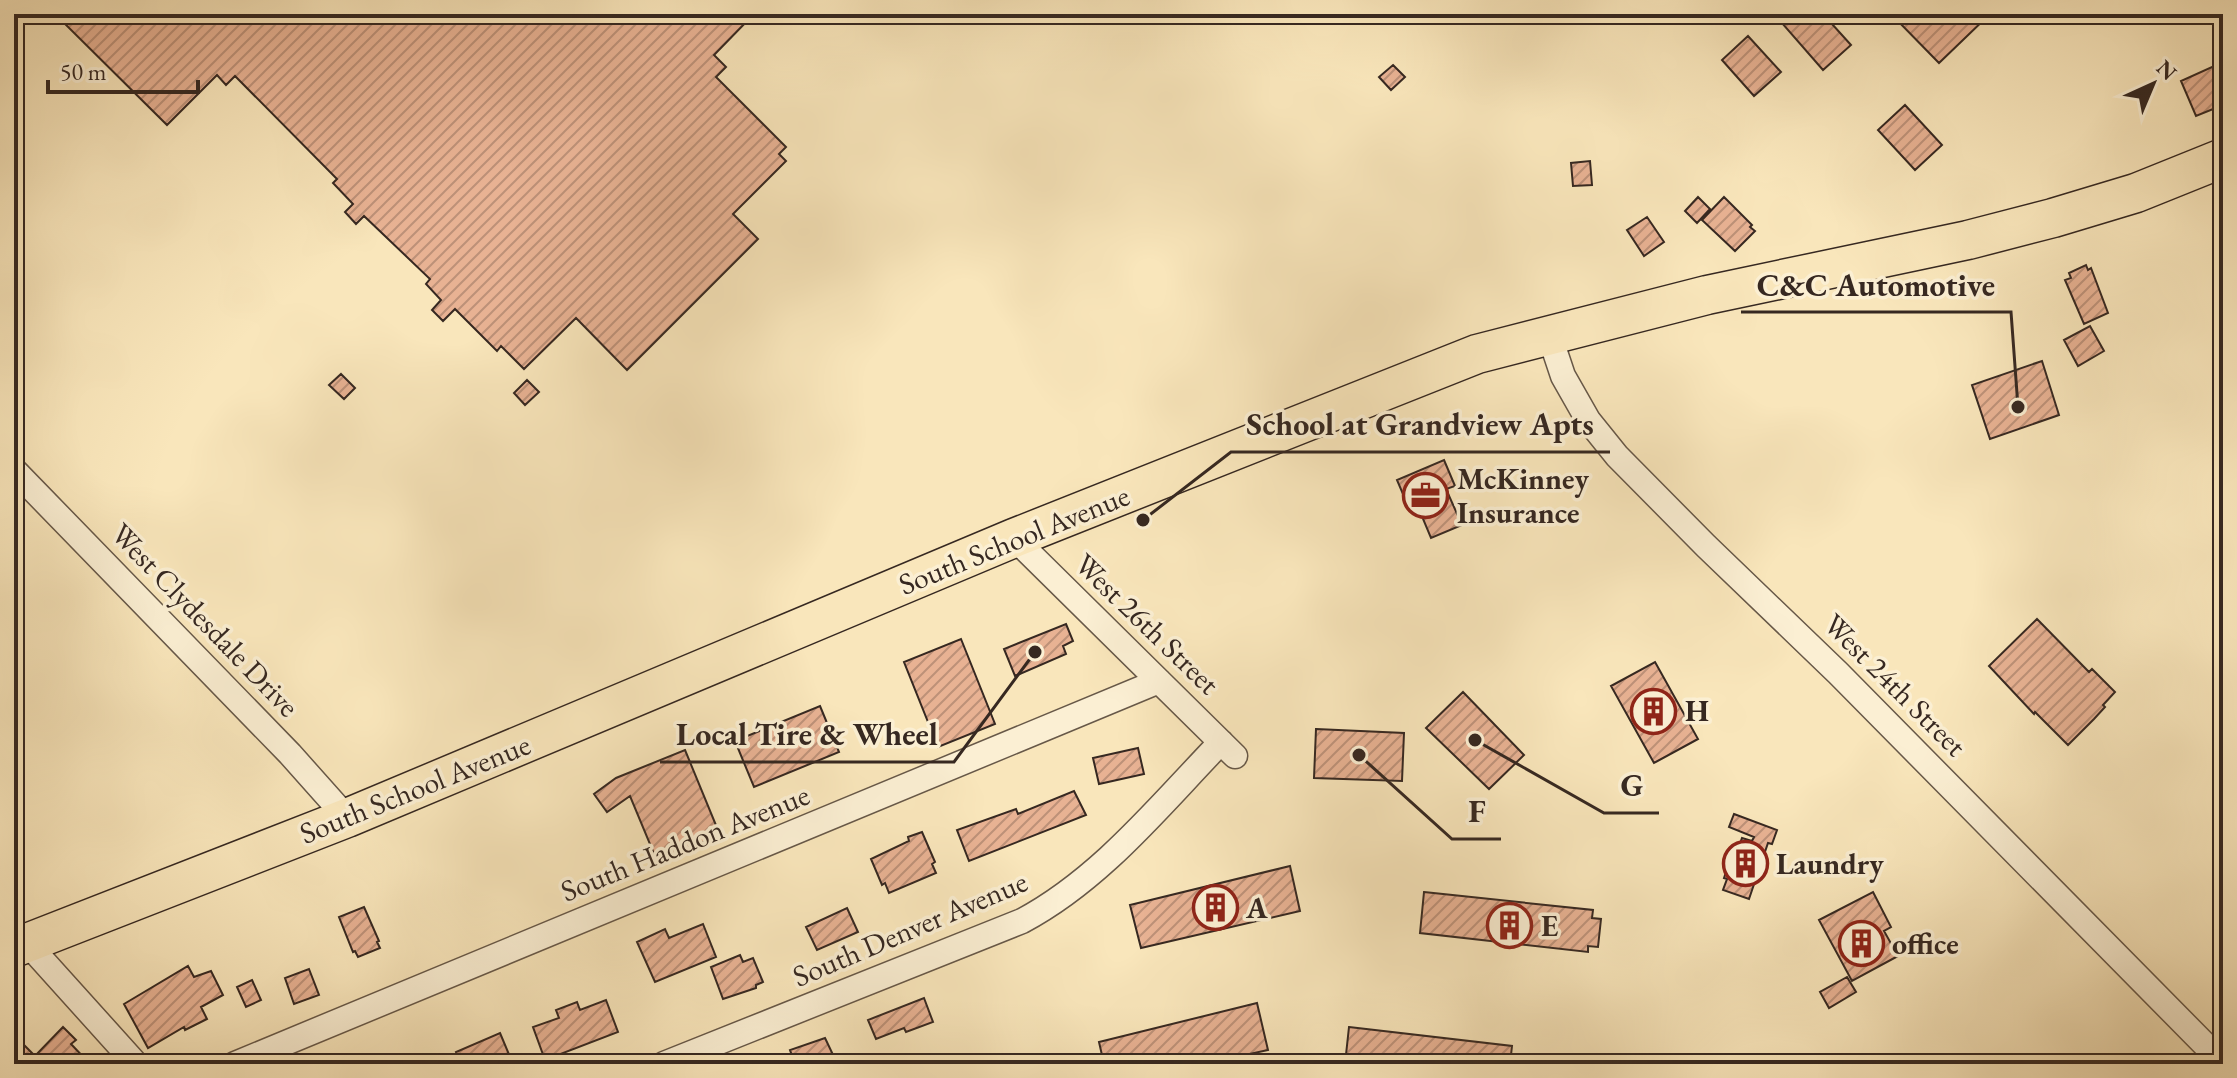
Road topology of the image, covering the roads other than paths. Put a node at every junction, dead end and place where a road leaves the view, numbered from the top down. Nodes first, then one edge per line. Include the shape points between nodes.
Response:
1 (2223, 158) edge
2 (1549, 334) junction
3 (14, 470) edge
4 (1014, 538) junction
5 (1159, 681) junction
6 (1228, 749) joint
7 (347, 818) junction
8 (21, 946) edge
9 (2223, 1063) edge
10 (136, 1064) edge
11 (235, 1064) edge
12 (664, 1064) edge

1 - 2 main road, South School Avenue via 2136,193 2053,218
2 - 4 main road, South School Avenue via 1477,354
2 - 9 street, West 24th Street via 1563,376 1617,456
3 - 7 street, West Clydesdale Drive
4 - 5 street, West 26th Street
4 - 7 main road, South School Avenue
5 - 6 street, West 26th Street
5 - 11 street, South Haddon Avenue
6 - 12 street, South Denver Avenue via 1048,907
7 - 8 main road, South School Avenue
8 - 10 street

